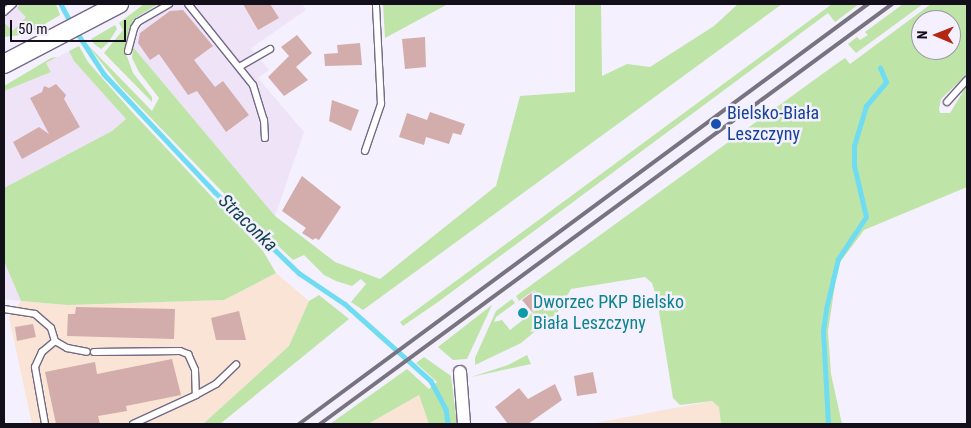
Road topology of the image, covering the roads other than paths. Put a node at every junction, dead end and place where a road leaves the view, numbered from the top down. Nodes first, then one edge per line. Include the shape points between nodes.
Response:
1 (13, 4) edge
2 (119, 4) edge
3 (169, 4) edge
4 (188, 4) edge
5 (376, 4) edge
6 (4, 12) edge
7 (270, 49) dead end
8 (128, 52) dead end
9 (4, 64) edge
10 (239, 67) junction
11 (967, 80) edge
12 (947, 102) dead end
13 (265, 138) dead end
14 (365, 150) dead end
15 (4, 309) edge
16 (56, 341) junction
17 (236, 366) dead end
18 (460, 372) dead end
19 (196, 395) junction
20 (45, 424) edge
21 (133, 424) edge
22 (464, 424) edge

1 - 6 lane
2 - 9 main road
3 - 8 lane via 138,22
4 - 10 lane
5 - 14 lane via 381,104
7 - 10 lane
10 - 13 lane via 258,97
11 - 12 lane
15 - 16 lane via 35,314 51,328
16 - 19 lane via 67,348 91,352 180,351 188,354 195,370
16 - 20 lane via 42,352 35,368
17 - 19 lane via 216,384
18 - 22 street
19 - 21 lane

